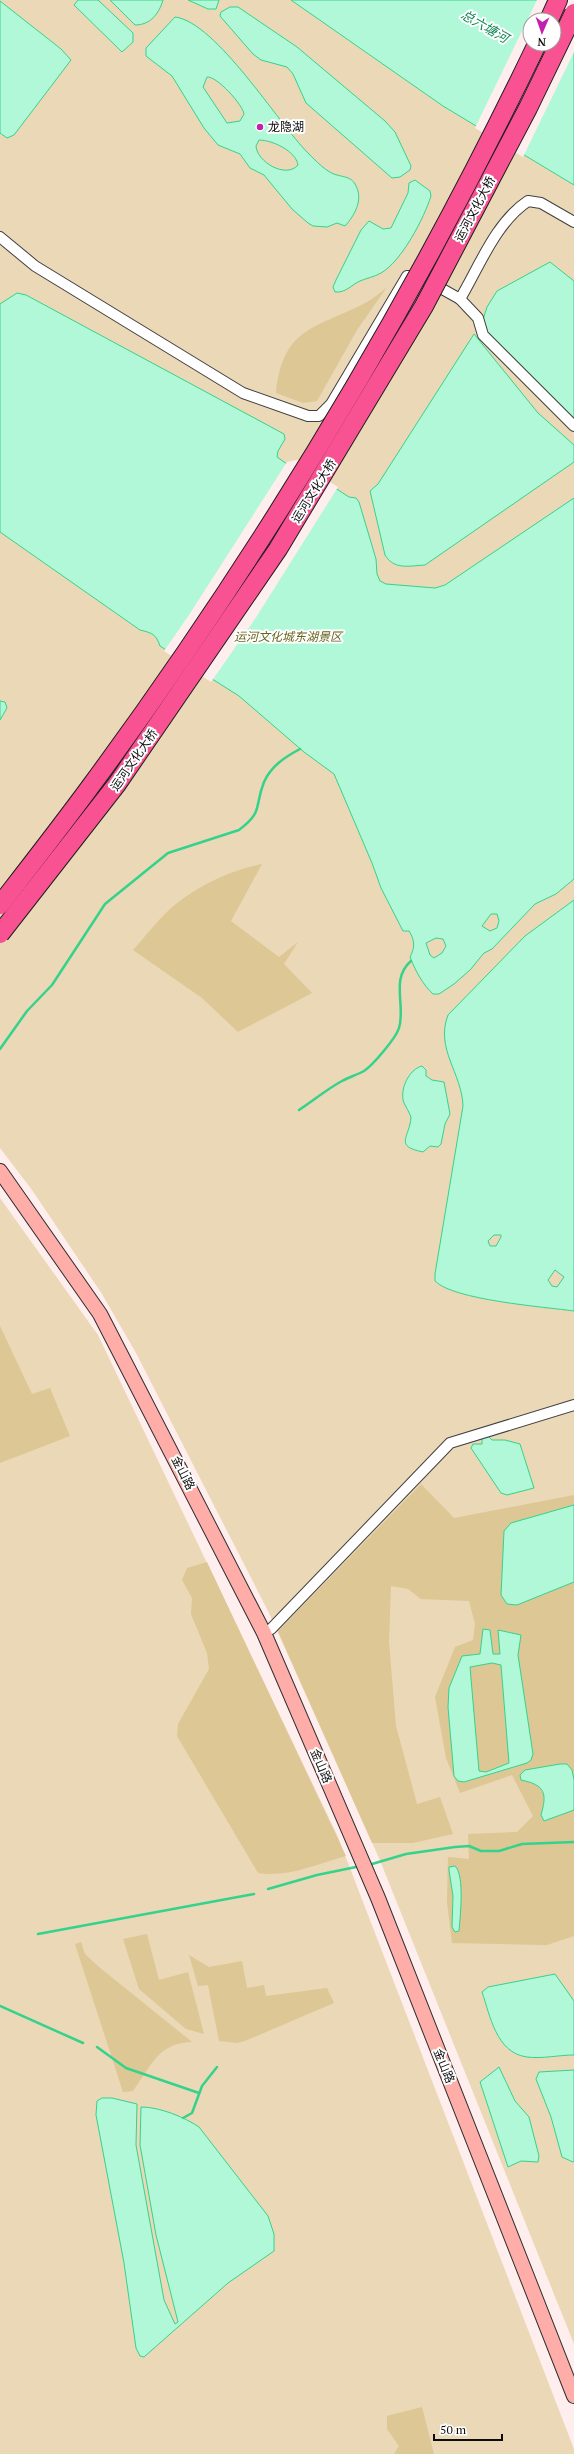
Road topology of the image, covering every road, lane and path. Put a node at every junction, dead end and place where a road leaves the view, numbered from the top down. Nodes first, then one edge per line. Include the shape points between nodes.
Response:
1 (558, 0) edge
2 (553, 12) edge
3 (574, 13) edge
4 (533, 52) edge
5 (574, 222) edge
6 (0, 237) edge
7 (460, 299) junction
8 (574, 426) edge
9 (0, 905) edge
10 (0, 934) edge
11 (0, 1171) edge
12 (574, 1405) edge
13 (264, 1633) junction
14 (574, 2396) edge

1 - 2 highway
3 - 10 highway, 运河文化大桥, bridge via 528,108 424,306 278,549 117,784
4 - 9 highway, 运河文化大桥, bridge via 448,221 326,435 226,592 172,671 93,783
5 - 7 street via 541,203 528,201 518,207 500,231
6 - 7 street via 35,266 243,392 308,416 319,416 331,404 407,276 419,276
7 - 8 street via 478,318 483,335
11 - 13 street, 金山路 via 100,1314
12 - 13 street via 450,1443
13 - 14 street, 金山路 via 378,1898

